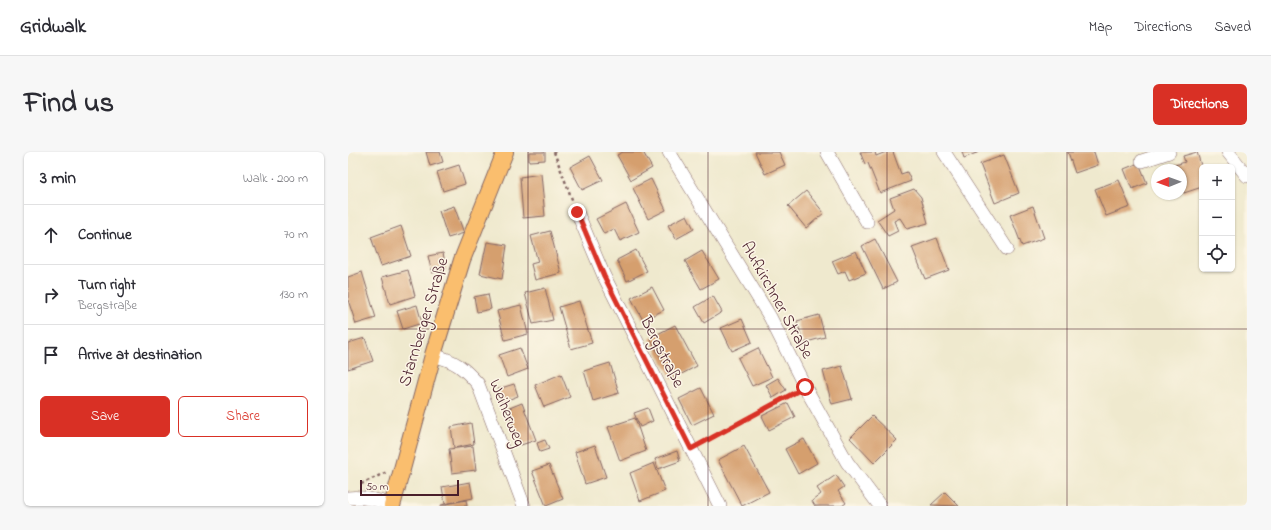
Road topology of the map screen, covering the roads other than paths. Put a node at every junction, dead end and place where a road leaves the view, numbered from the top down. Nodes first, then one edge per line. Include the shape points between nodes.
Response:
1 (505, 152) edge
2 (670, 152) edge
3 (827, 152) edge
4 (944, 152) edge
5 (1169, 152) edge
6 (1228, 152) edge
7 (1142, 161) dead end
8 (1247, 176) edge
9 (577, 212) road end
10 (867, 222) dead end
11 (1007, 249) dead end
12 (433, 355) junction
13 (351, 493) edge
14 (392, 505) edge
15 (524, 506) edge
16 (720, 506) edge
17 (880, 506) edge

1 - 12 main road, Starnberger Straße via 462,260
2 - 17 street, Aufkirchner Straße via 770,318 847,462
3 - 10 street
4 - 11 street
5 - 7 street
6 - 8 street
9 - 16 street, Bergstraße via 604,276
12 - 14 main road, Starnberger Straße
12 - 15 street, Weiherweg via 450,360 466,370 478,384
13 - 14 street via 355,497

